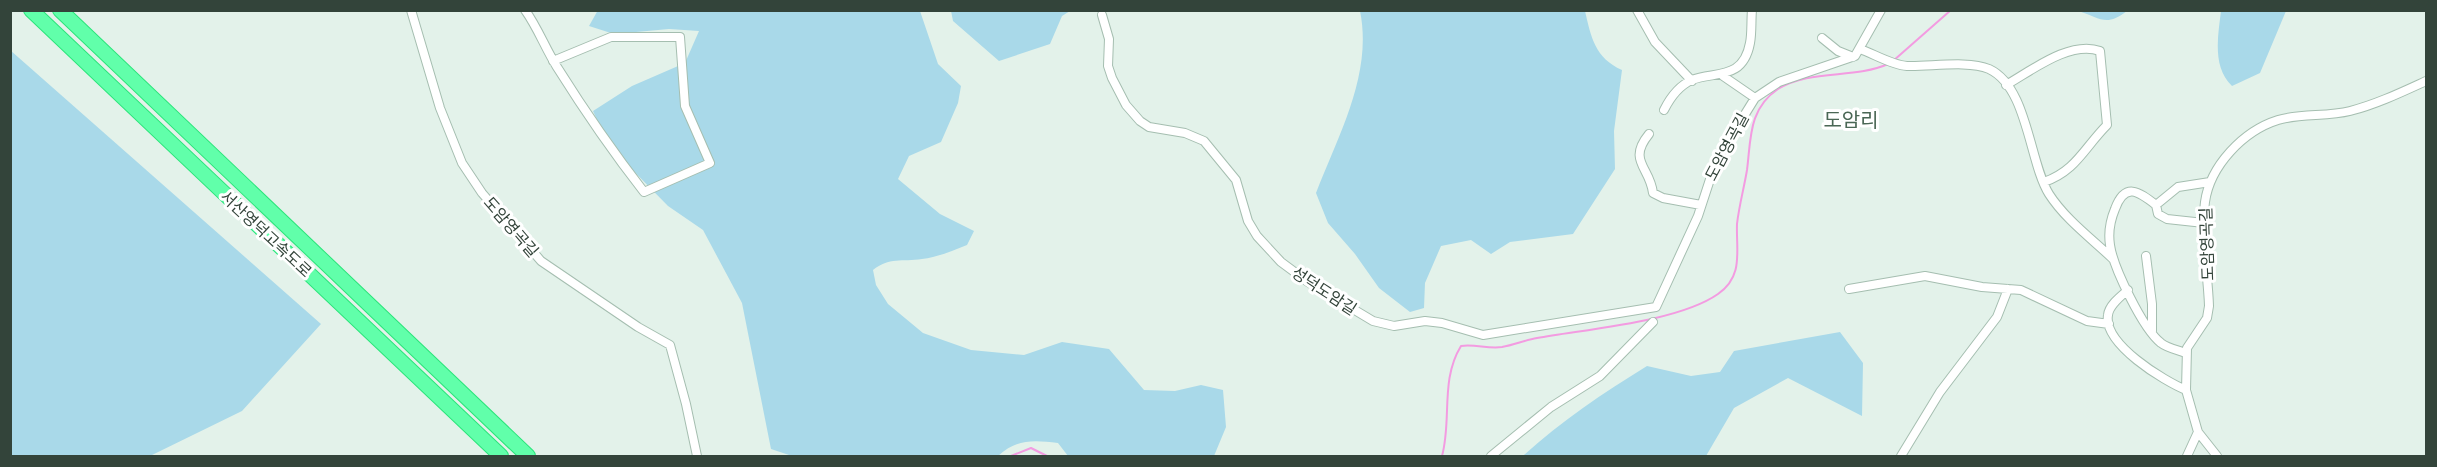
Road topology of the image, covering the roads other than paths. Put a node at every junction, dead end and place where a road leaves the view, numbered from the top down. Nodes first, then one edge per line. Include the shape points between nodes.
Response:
1 (32, 10) edge
2 (60, 10) edge
3 (411, 10) edge
4 (525, 10) edge
5 (1637, 10) edge
6 (1752, 10) edge
7 (1881, 10) edge
8 (1102, 15) dead end
9 (1822, 38) dead end
10 (1860, 49) junction
11 (1853, 57) junction
12 (553, 61) junction
13 (1723, 76) junction
14 (1692, 81) junction
15 (2427, 81) edge
16 (2006, 85) junction
17 (1755, 98) junction
18 (1664, 111) dead end
19 (1649, 134) dead end
20 (2044, 182) junction
21 (2210, 182) junction
22 (1701, 205) junction
23 (2156, 205) junction
24 (2204, 223) junction
25 (2146, 256) dead end
26 (2113, 259) junction
27 (1849, 289) dead end
28 (2008, 290) junction
29 (2128, 290) junction
30 (1656, 307) joint
31 (1653, 322) dead end
32 (2109, 324) junction
33 (2151, 333) junction
34 (2186, 353) junction
35 (2186, 390) junction
36 (2198, 432) junction
37 (501, 456) edge
38 (528, 456) edge
39 (697, 456) edge
40 (1491, 456) edge
41 (1901, 456) edge
42 (2187, 456) edge
43 (2217, 456) edge

1 - 37 highway, 서산영덕고속도로
2 - 38 highway, 서산영덕고속도로
3 - 39 street, 도암영곡길 via 434,93 470,176 541,261 669,345 687,404
4 - 12 street
5 - 14 street via 1655,42
6 - 13 street via 1748,50 1743,60
7 - 10 street
8 - 30 street, 성덕도암길 via 1107,26 1112,78 1140,122 1204,141 1236,180 1248,221 1257,236 1281,262 1373,321 1394,326 1425,321 1442,323 1483,335
9 - 11 street
10 - 11 street
10 - 16 street via 1904,66 1989,69
11 - 17 street, 도암영곡길 via 1779,82
12 - 12 street via 598,133 644,192 710,163 686,106 680,37 611,37
13 - 14 street
13 - 17 street
14 - 18 street via 1672,95
15 - 21 street, 도암영곡길 via 2349,111 2278,120 2240,143 2223,160
16 - 20 street via 2026,122
16 - 20 street via 2047,61 2074,51 2089,47 2100,51 2108,125 2071,169
17 - 22 street, 도암영곡길 via 1716,161
19 - 22 street via 1639,152 1639,161 1653,193
20 - 26 street via 2065,214
21 - 23 street via 2178,187
21 - 24 street, 도암영곡길
22 - 30 street, 도암영곡길
23 - 24 street via 2158,214 2168,219
23 - 26 street via 2140,193 2120,196 2110,224
24 - 34 street, 도암영곡길 via 2209,306 2207,318
25 - 33 street
26 - 29 street
27 - 28 street via 1925,276
28 - 32 street via 2036,296 2087,321
28 - 41 street via 1997,317 1940,392
29 - 32 street via 2111,309
29 - 33 street
31 - 40 street via 1600,376 1551,407
32 - 35 street via 2142,366
33 - 34 street via 2161,344
34 - 35 street
35 - 36 street
36 - 42 street
36 - 43 street

